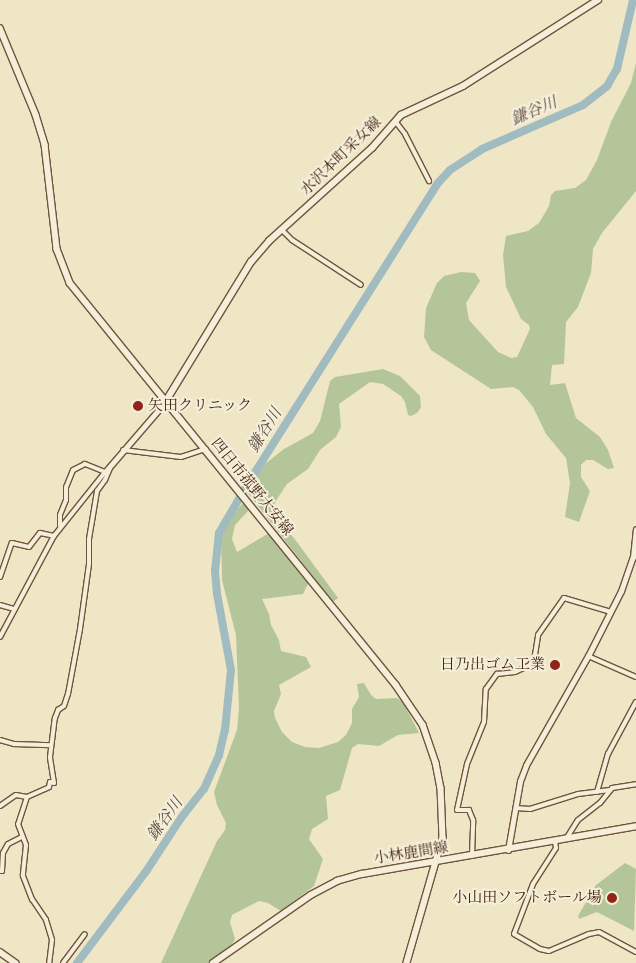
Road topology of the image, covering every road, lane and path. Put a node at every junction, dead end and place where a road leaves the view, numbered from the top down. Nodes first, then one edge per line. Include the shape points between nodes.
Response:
1 (598, 0) edge
2 (0, 28) edge
3 (395, 121) junction
4 (429, 181) dead end
5 (282, 230) junction
6 (361, 285) dead end
7 (166, 400) junction
8 (206, 449) junction
9 (123, 450) junction
10 (112, 464) junction
11 (104, 472) junction
12 (60, 526) junction
13 (636, 529) edge
14 (54, 536) junction
15 (0, 577) edge
16 (0, 605) edge
17 (14, 610) junction
18 (611, 612) junction
19 (0, 637) edge
20 (588, 656) junction
21 (636, 677) edge
22 (636, 702) edge
23 (0, 740) edge
24 (51, 745) junction
25 (636, 784) edge
26 (610, 790) junction
27 (597, 792) junction
28 (26, 797) junction
29 (0, 806) edge
30 (516, 808) junction
31 (636, 826) edge
32 (22, 837) junction
33 (566, 839) junction
34 (555, 841) junction
35 (508, 850) junction
36 (472, 856) junction
37 (437, 862) junction
38 (0, 872) edge
39 (85, 934) dead end
40 (0, 952) edge
41 (636, 952) edge
42 (222, 956) junction
43 (16, 963) edge
44 (49, 963) edge
45 (63, 963) edge
46 (213, 963) edge
47 (226, 963) edge
48 (407, 963) edge

1 - 3 main road, 水沢本町采女線 via 462,86 406,110
2 - 7 main road, 四日市菰野大安線 via 45,145 57,249 63,269 74,290
3 - 4 street
3 - 5 main road, 水沢本町采女線 via 372,148
5 - 6 street
5 - 7 main road, 水沢本町采女線 via 251,262
7 - 8 main road, 四日市菰野大安線
7 - 9 street
8 - 9 street via 181,457
8 - 37 main road, 四日市菰野大安線 via 420,719 442,788 443,838
9 - 10 street
10 - 11 street
10 - 24 street via 97,491 80,629 68,694 55,718
11 - 12 street
11 - 12 street via 85,464 73,470 66,487 66,504 60,515
12 - 14 street
13 - 18 street via 630,567
14 - 15 street via 40,533 29,548 12,543
14 - 17 street
16 - 17 street
17 - 19 street
18 - 20 street
18 - 36 street via 564,598 538,635 530,665 516,672 497,674 486,690 484,722 467,764 457,810 469,810 473,820
20 - 21 street
20 - 30 street via 526,765
22 - 27 street via 608,754
23 - 24 street via 14,744
24 - 28 street via 54,782
25 - 26 street
26 - 27 street
26 - 33 street via 600,803 578,820
27 - 30 street via 578,794 530,809
28 - 29 street via 16,795
28 - 32 street via 18,824
30 - 35 street
31 - 33 main road, 小林鹿間線
32 - 38 street via 8,844
32 - 44 street via 26,845 25,884 46,920 52,940
33 - 34 main road, 小林鹿間線
34 - 35 main road, 小林鹿間線
34 - 41 street via 556,848 533,884 514,934 540,950 549,951 599,932
35 - 36 main road, 小林鹿間線
36 - 37 main road, 小林鹿間線
37 - 42 main road, 小林鹿間線 via 337,881
37 - 48 main road, 四日市菰野大安線
39 - 45 street
40 - 43 main road
42 - 46 main road, 小林鹿間線
42 - 47 street

